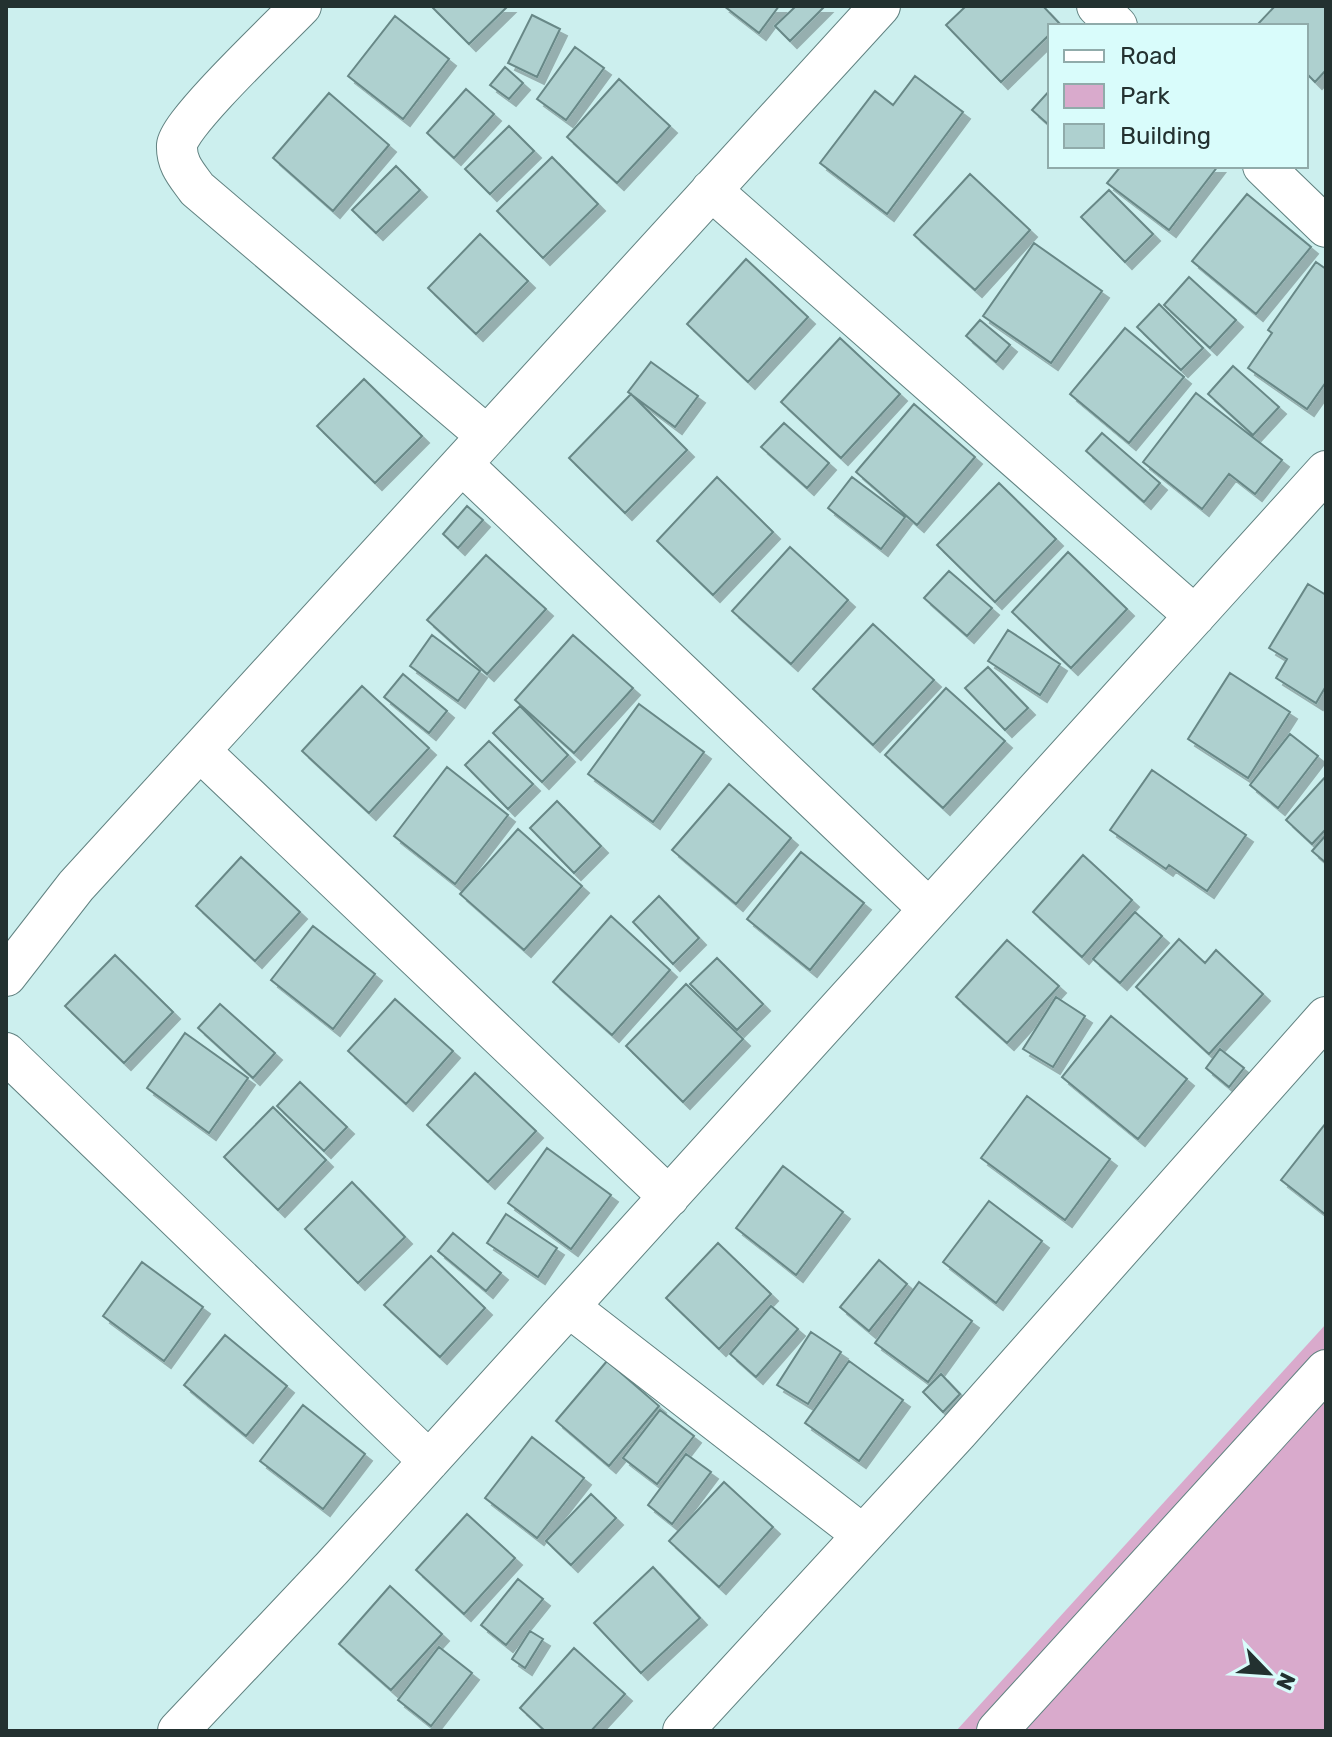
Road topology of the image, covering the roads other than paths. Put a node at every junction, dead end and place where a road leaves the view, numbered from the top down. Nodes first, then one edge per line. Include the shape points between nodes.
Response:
1 (301, 6) edge
2 (880, 6) edge
3 (1097, 6) edge
4 (1115, 24) edge
5 (1265, 168) edge
6 (711, 190) junction
7 (1326, 227) edge
8 (475, 451) junction
9 (1326, 471) edge
10 (1195, 616) junction
11 (200, 751) junction
12 (929, 909) junction
13 (6, 976) edge
14 (1326, 1017) edge
15 (6, 1053) edge
16 (669, 1197) junction
17 (569, 1307) junction
18 (1326, 1370) edge
19 (429, 1461) junction
20 (863, 1535) junction
21 (178, 1731) edge
22 (683, 1731) edge
23 (997, 1731) edge

1 - 8 street via 194,116 177,142 179,164 197,189
2 - 6 street
3 - 4 street
5 - 7 street
6 - 8 street
6 - 10 street
8 - 11 street
8 - 12 street
9 - 10 street
10 - 12 street
11 - 13 street via 76,886
11 - 16 street
12 - 16 street
14 - 20 street
15 - 19 street
16 - 17 street
17 - 19 street
17 - 20 street
18 - 23 street
19 - 21 street
20 - 22 street

